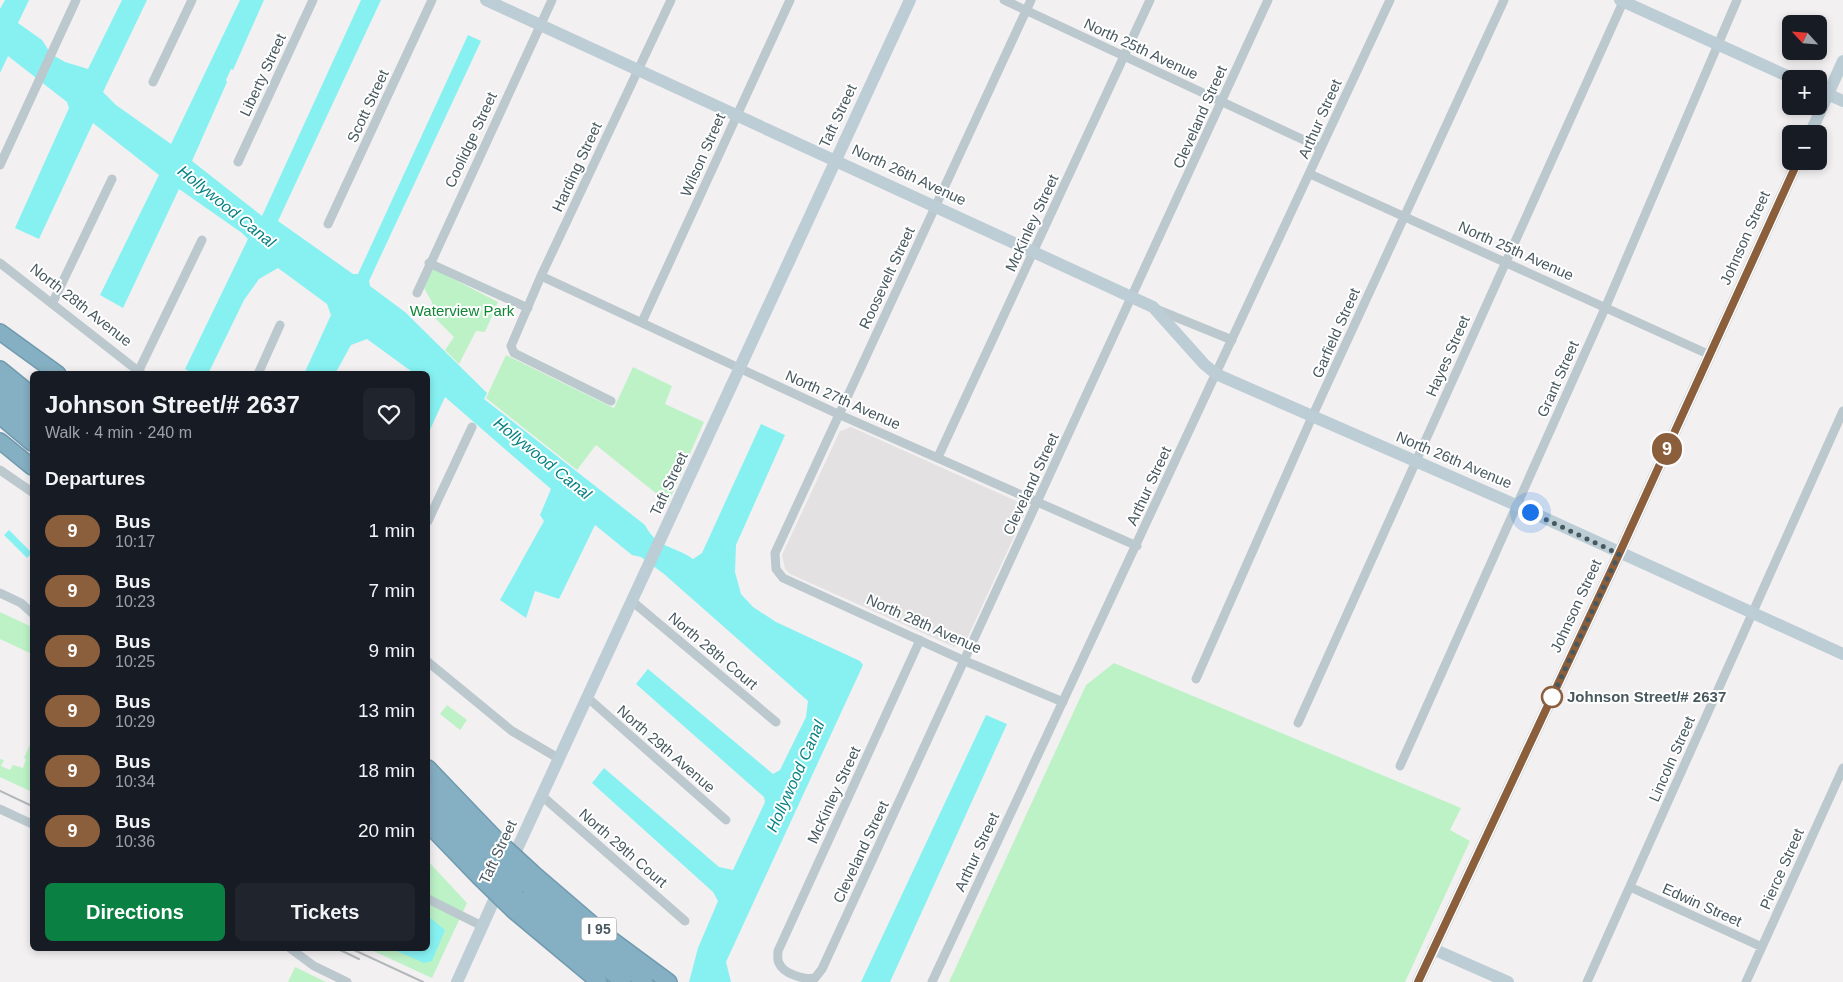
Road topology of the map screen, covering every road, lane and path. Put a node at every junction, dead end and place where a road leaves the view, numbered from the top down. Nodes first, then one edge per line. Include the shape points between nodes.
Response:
1 (76, 0) edge
2 (192, 0) edge
3 (313, 0) edge
4 (432, 0) edge
5 (486, 0) edge
6 (552, 0) edge
7 (671, 0) edge
8 (790, 0) edge
9 (910, 0) edge
10 (1004, 0) edge
11 (1031, 0) edge
12 (1150, 0) edge
13 (1268, 0) edge
14 (1390, 0) edge
15 (1504, 0) edge
16 (1622, 0) edge
17 (1738, 0) edge
18 (1026, 10) junction
19 (540, 25) junction
20 (1718, 44) junction
21 (1124, 57) junction
22 (1843, 61) edge
23 (638, 70) junction
24 (1782, 73) edge
25 (153, 82) dead end
26 (1827, 86) edge
27 (1827, 94) edge
28 (1843, 101) edge
29 (1223, 102) junction
30 (736, 117) junction
31 (1321, 148) junction
32 (836, 160) junction
33 (238, 162) dead end
34 (0, 165) edge
35 (1794, 170) edge
36 (1310, 174) junction
37 (112, 179) dead end
38 (936, 206) junction
39 (1404, 216) junction
40 (328, 224) dead end
41 (202, 240) dead end
42 (1034, 251) junction
43 (1504, 262) junction
44 (0, 263) edge
45 (429, 263) junction
46 (541, 276) junction
47 (417, 293) dead end
48 (1132, 298) junction
49 (52, 304) junction
50 (1606, 306) junction
51 (1153, 307) junction
52 (528, 308) junction
53 (642, 322) junction
54 (280, 325) dead end
55 (0, 332) edge
56 (1232, 340) junction
57 (1710, 354) junction
58 (0, 368) edge
59 (741, 369) junction
60 (54, 371) edge
61 (140, 371) edge
62 (141, 371) edge
63 (259, 371) edge
64 (1216, 374) junction
65 (0, 386) edge
66 (30, 393) edge
67 (611, 401) dead end
68 (0, 403) edge
69 (30, 410) edge
70 (1843, 411) edge
71 (838, 414) junction
72 (0, 416) edge
73 (1312, 417) junction
74 (30, 427) edge
75 (472, 427) dead end
76 (0, 441) edge
77 (30, 441) edge
78 (938, 457) junction
79 (1416, 461) junction
80 (30, 465) edge
81 (0, 471) edge
82 (30, 491) edge
83 (1038, 502) junction
84 (1516, 505) junction
85 (430, 518) edge
86 (1137, 546) junction
87 (1619, 554) junction
88 (776, 569) joint
89 (0, 593) edge
90 (633, 602) junction
91 (30, 612) edge
92 (1752, 613) junction
93 (920, 640) junction
94 (1843, 654) edge
95 (965, 661) junction
96 (430, 664) edge
97 (1196, 679) dead end
98 (588, 698) junction
99 (1063, 702) junction
100 (776, 722) dead end
101 (1298, 723) dead end
102 (558, 758) junction
103 (1400, 766) dead end
104 (1843, 768) edge
105 (430, 771) edge
106 (430, 791) edge
107 (542, 796) junction
108 (0, 809) edge
109 (430, 810) edge
110 (726, 820) dead end
111 (30, 823) edge
112 (430, 825) edge
113 (488, 859) junction
114 (1630, 887) junction
115 (522, 892) junction
116 (430, 900) edge
117 (685, 921) dead end
118 (482, 926) junction
119 (1762, 947) junction
120 (1433, 949) junction
121 (294, 951) edge
122 (815, 978) joint
123 (347, 982) edge
124 (457, 982) edge
125 (599, 982) edge
126 (623, 982) edge
127 (645, 982) edge
128 (669, 982) edge
129 (932, 982) edge
130 (1418, 982) edge
131 (1508, 982) edge
132 (1587, 982) edge
133 (1746, 982) edge

1 - 34 street
2 - 25 street
3 - 33 street, Liberty Street
4 - 40 street, Scott Street
5 - 19 street, North 26th Avenue
6 - 19 street, Coolidge Street
7 - 23 street, Harding Street
8 - 30 street, Wilson Street
9 - 32 street, Taft Street
10 - 18 street, North 25th Avenue
11 - 18 street, Roosevelt Street
12 - 21 street, McKinley Street
13 - 29 street, Cleveland Street
14 - 31 street, Arthur Street
15 - 39 street, Garfield Street
16 - 20 street
16 - 43 street, Hayes Street
17 - 20 street, Grant Street
18 - 21 street, North 25th Avenue
18 - 38 street, Roosevelt Street
19 - 23 street, North 26th Avenue
19 - 45 street, Coolidge Street
20 - 24 street
20 - 50 street, Grant Street
21 - 29 street, North 25th Avenue
21 - 42 street, McKinley Street
22 - 26 street
23 - 30 street, North 26th Avenue
23 - 46 street, Harding Street
27 - 28 street
29 - 31 street, North 25th Avenue
29 - 48 street, Cleveland Street
30 - 32 street, North 26th Avenue
30 - 53 street, Wilson Street
31 - 36 street, Arthur Street
32 - 38 street, North 26th Avenue
32 - 59 street, Taft Street
35 - 57 street, Johnson Street
36 - 39 street, North 25th Avenue
36 - 56 street, Arthur Street
37 - 49 street
38 - 42 street, North 26th Avenue
38 - 71 street, Roosevelt Street
39 - 43 street, North 25th Avenue
39 - 73 street, Garfield Street
41 - 62 street
42 - 48 street, North 26th Avenue
42 - 78 street, McKinley Street
43 - 50 street, North 25th Avenue
43 - 79 street, Hayes Street
44 - 49 street, North 28th Avenue
45 - 47 street, Coolidge Street
45 - 52 street
46 - 52 street, Harding Street
46 - 53 street, North 27th Avenue
48 - 51 street, North 26th Avenue
48 - 83 street, Cleveland Street
49 - 61 street, North 28th Avenue
50 - 57 street, North 25th Avenue
50 - 84 street, Grant Street
51 - 56 street, North 26th Avenue
51 - 64 street, North 26th Avenue
52 - 67 street, Harding Street via 511,346 514,353
53 - 59 street, North 27th Avenue
54 - 63 street
55 - 60 highway
56 - 64 street, Arthur Street
57 - 87 street, Johnson Street
58 - 66 highway
59 - 71 street, North 27th Avenue
59 - 90 street, Taft Street
64 - 73 street, North 26th Avenue
64 - 86 street, Arthur Street
65 - 69 highway
68 - 74 highway
70 - 92 street, Lincoln Street
71 - 78 street, North 27th Avenue
71 - 88 street, Roosevelt Street via 775,553
72 - 77 highway
73 - 79 street, North 26th Avenue
73 - 97 street, Garfield Street
75 - 85 street
76 - 80 highway
78 - 83 street, North 27th Avenue
79 - 84 street, North 26th Avenue
79 - 101 street, Hayes Street
81 - 82 street
83 - 86 street, North 27th Avenue
83 - 95 street, Cleveland Street
84 - 87 street, North 26th Avenue
84 - 103 street, Grant Street
86 - 99 street, Arthur Street
87 - 92 street, North 26th Avenue
87 - 120 street, Johnson Street
88 - 93 street, North 28th Avenue via 783,578
89 - 91 street
90 - 98 street, Taft Street
90 - 100 street, North 28th Court
92 - 94 street, North 26th Avenue
92 - 114 street, Lincoln Street
93 - 95 street, North 28th Avenue
93 - 122 street, McKinley Street via 778,950 783,969 807,980
95 - 99 street, North 28th Avenue
95 - 122 street, Cleveland Street
96 - 102 street via 512,731
98 - 102 street, Taft Street
98 - 110 street, North 29th Avenue
99 - 129 street, Arthur Street
102 - 107 street, Taft Street
104 - 119 street, Pierce Street
105 - 113 highway, I 95
106 - 113 highway
107 - 117 street, North 29th Court
107 - 118 street, Taft Street
108 - 111 street
109 - 113 highway
112 - 113 highway, I 95
113 - 115 highway, I 95, bridge
113 - 115 highway, I 95, bridge
114 - 119 street, Edwin Street
114 - 132 street, Lincoln Street
115 - 125 highway, I 95
115 - 126 highway
115 - 127 highway
115 - 128 highway, I 95 via 604,934
116 - 118 street
118 - 124 street, Taft Street
119 - 133 street, Pierce Street
120 - 130 street, Johnson Street
120 - 131 street
121 - 123 street via 314,966

